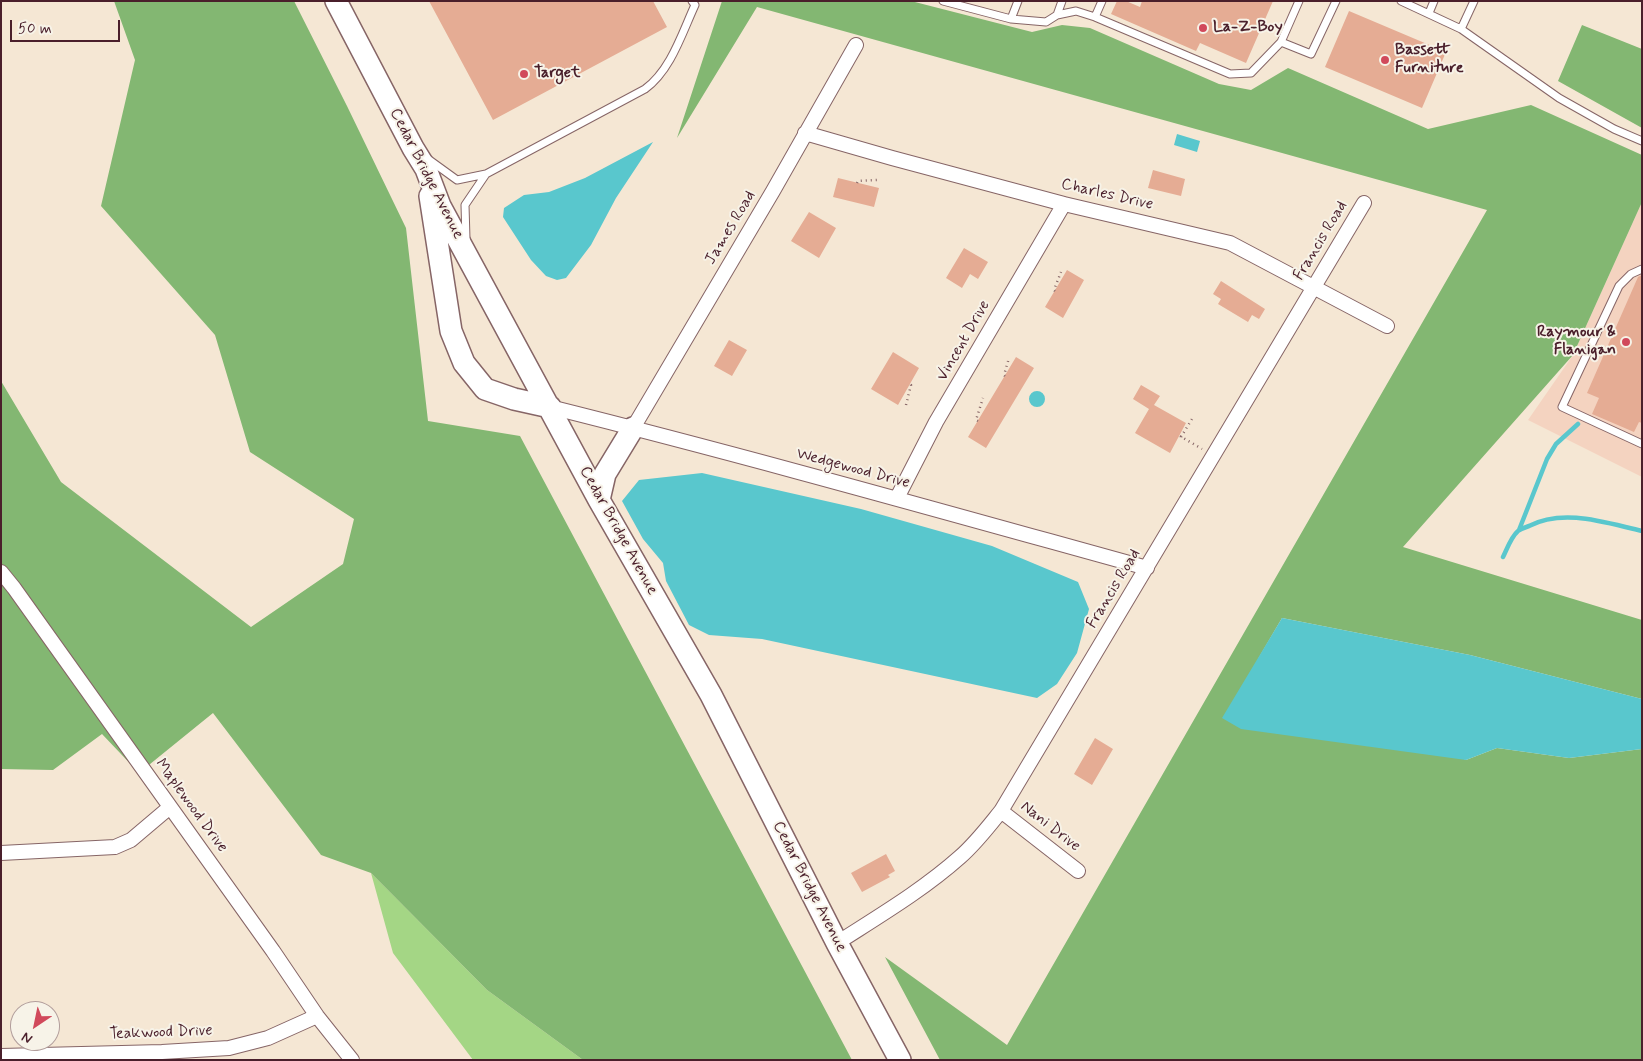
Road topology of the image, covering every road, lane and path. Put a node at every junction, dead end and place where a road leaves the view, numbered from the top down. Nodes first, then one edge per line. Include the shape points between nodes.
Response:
1 (336, 1) edge
2 (943, 1) edge
3 (1018, 1) edge
4 (1062, 1) edge
5 (1102, 1) edge
6 (1299, 1) edge
7 (1336, 1) edge
8 (1401, 1) edge
9 (1434, 1) edge
10 (1474, 1) edge
11 (695, 2) edge
12 (1428, 13) junction
13 (1057, 15) junction
14 (1095, 17) junction
15 (1011, 19) junction
16 (1461, 29) junction
17 (1281, 42) junction
18 (856, 45) dead end
19 (806, 133) junction
20 (1642, 141) edge
21 (413, 148) junction
22 (426, 169) junction
23 (486, 174) junction
24 (878, 180) dead end
25 (857, 182) dead end
26 (1364, 203) dead end
27 (1064, 204) junction
28 (466, 254) junction
29 (1642, 269) edge
30 (1061, 272) dead end
31 (1314, 287) junction
32 (1055, 291) dead end
33 (1388, 326) dead end
34 (1009, 358) dead end
35 (1005, 376) dead end
36 (910, 384) dead end
37 (983, 398) dead end
38 (906, 405) dead end
39 (550, 407) junction
40 (1192, 419) dead end
41 (978, 421) dead end
42 (633, 428) junction
43 (1642, 444) edge
44 (1213, 456) junction
45 (896, 498) junction
46 (600, 500) junction
47 (1147, 568) junction
48 (1, 572) edge
49 (170, 807) junction
50 (1001, 811) junction
51 (1, 853) edge
52 (1078, 871) dead end
53 (837, 943) junction
54 (317, 1016) junction
55 (1, 1056) edge
56 (352, 1060) edge
57 (900, 1060) edge

1 - 21 main road, Cedar Bridge Avenue
2 - 15 lane
3 - 15 lane
4 - 13 lane
5 - 14 lane
6 - 17 lane
7 - 17 lane via 1311,54
8 - 12 lane
9 - 12 lane
10 - 16 lane
11 - 23 lane via 656,81
12 - 16 lane
13 - 14 lane via 1076,11
13 - 15 lane via 1046,22
14 - 17 lane via 1230,74 1251,73
16 - 20 lane via 1559,98
18 - 19 street, James Road
19 - 27 street, Charles Drive
19 - 42 street, James Road
21 - 22 main road, Cedar Bridge Avenue
21 - 23 lane via 457,180
22 - 28 main road, Cedar Bridge Avenue via 440,206
22 - 39 main road via 452,331 464,363 485,389
23 - 28 lane via 465,204
24 - 25 path
26 - 31 street, Francis Road
27 - 31 street, Charles Drive via 1230,243
27 - 45 street, Vincent Drive via 936,422
28 - 39 main road, Cedar Bridge Avenue
29 - 43 lane via 1631,274 1619,286 1562,407
30 - 32 path
31 - 33 street, Charles Drive
31 - 44 street, Francis Road
34 - 35 path
36 - 38 path
37 - 41 path
39 - 42 street, Wedgewood Drive
39 - 46 main road, Cedar Bridge Avenue
40 - 44 path via 1180,437
42 - 45 street, Wedgewood Drive
42 - 46 main road via 604,474
44 - 47 street, Francis Road
45 - 47 street, Wedgewood Drive
46 - 53 main road, Cedar Bridge Avenue via 711,695
47 - 50 street, Francis Road
48 - 49 street, Maplewood Drive
49 - 51 street via 131,840 115,846
49 - 54 street, Maplewood Drive
50 - 52 street, Nani Drive
50 - 53 street, Francis Road via 960,857 914,893
53 - 57 main road, Cedar Bridge Avenue
54 - 55 street, Teakwood Drive via 268,1038 229,1048
54 - 56 street, Maplewood Drive

